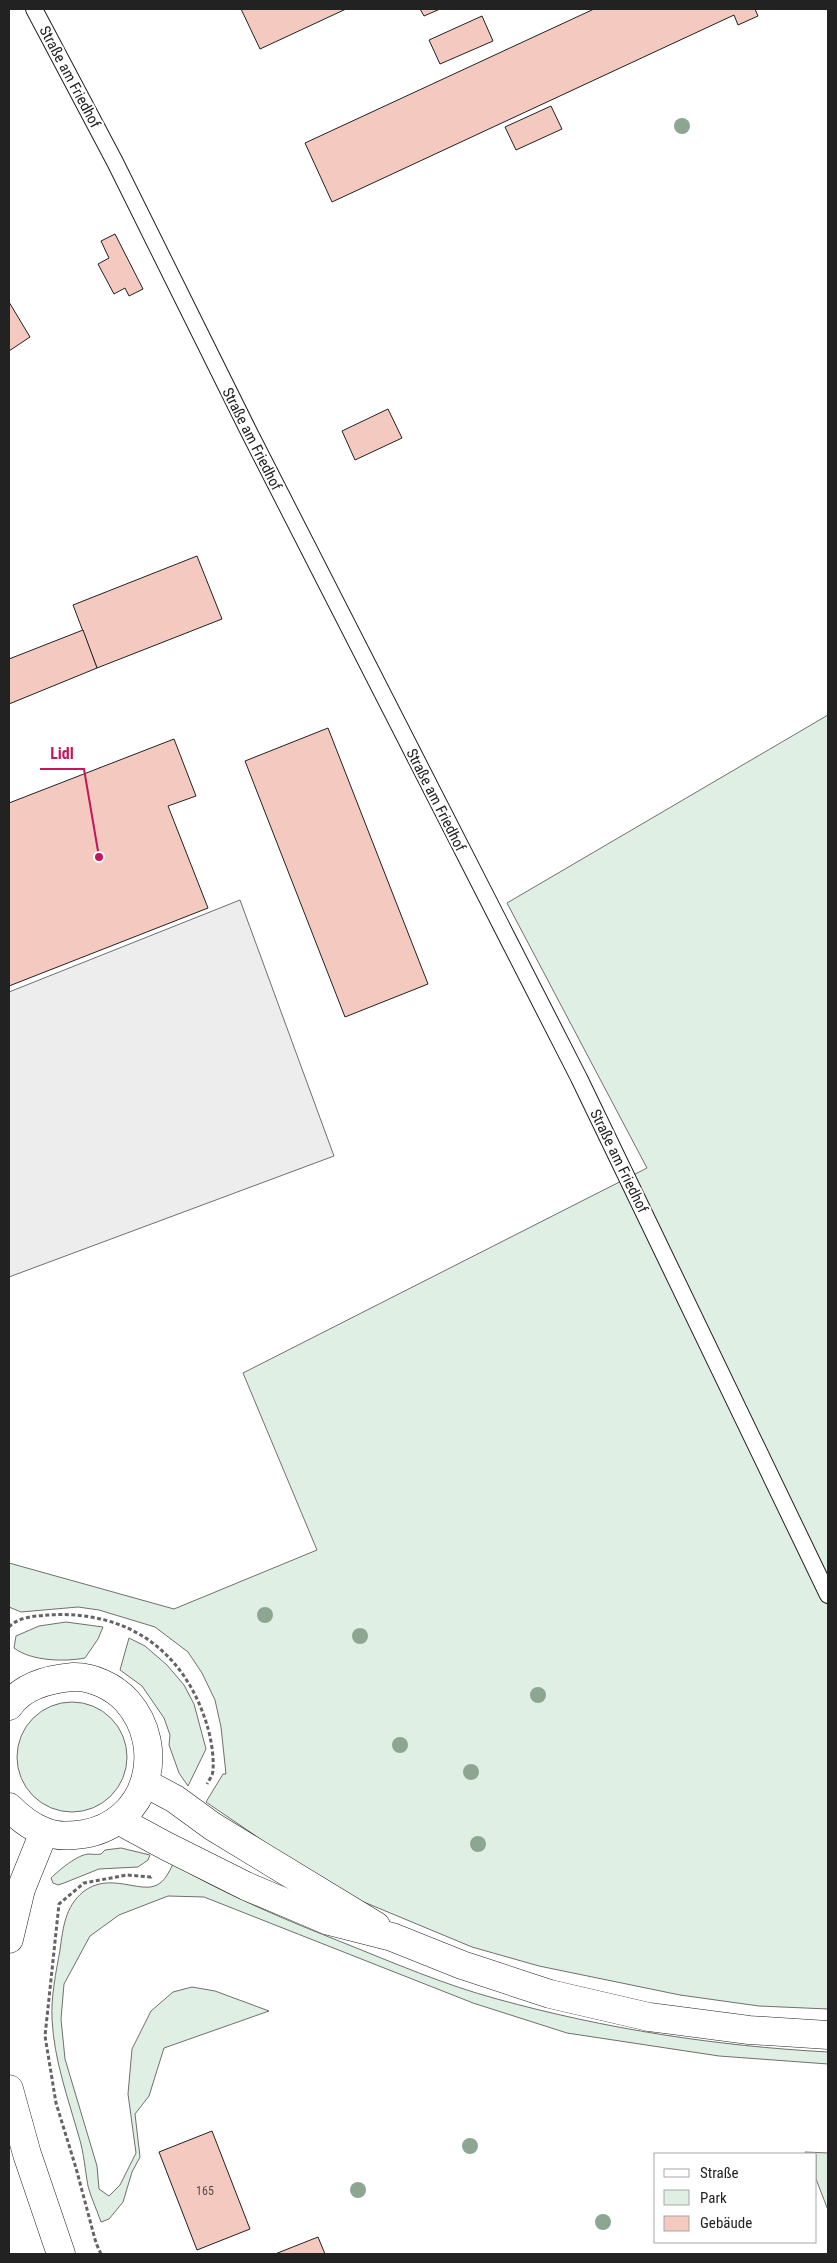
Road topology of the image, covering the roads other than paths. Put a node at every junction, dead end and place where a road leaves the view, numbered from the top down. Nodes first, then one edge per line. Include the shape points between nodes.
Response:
1 (34, 9) edge
2 (828, 1595) edge
3 (10, 1703) edge
4 (145, 1783) junction
5 (9, 1807) edge
6 (118, 1820) junction
7 (44, 1832) junction
8 (392, 1937) junction
9 (9, 1939) edge
10 (828, 2035) edge
11 (10, 2102) edge
12 (61, 2254) edge

1 - 2 lane, Straße am Friedhof via 115,162 257,448 579,1078
3 - 4 main road via 30,1687 53,1678 77,1677 100,1682 121,1695 137,1714 147,1736 150,1760
4 - 6 main road via 134,1803
4 - 8 main road via 175,1798 212,1826
5 - 7 main road via 23,1821
6 - 7 main road via 95,1832 78,1835
6 - 8 main road via 264,1894 328,1921
7 - 9 main road via 21,1889
8 - 10 main road via 462,1965 550,1994 649,2017 749,2030
11 - 12 main road

